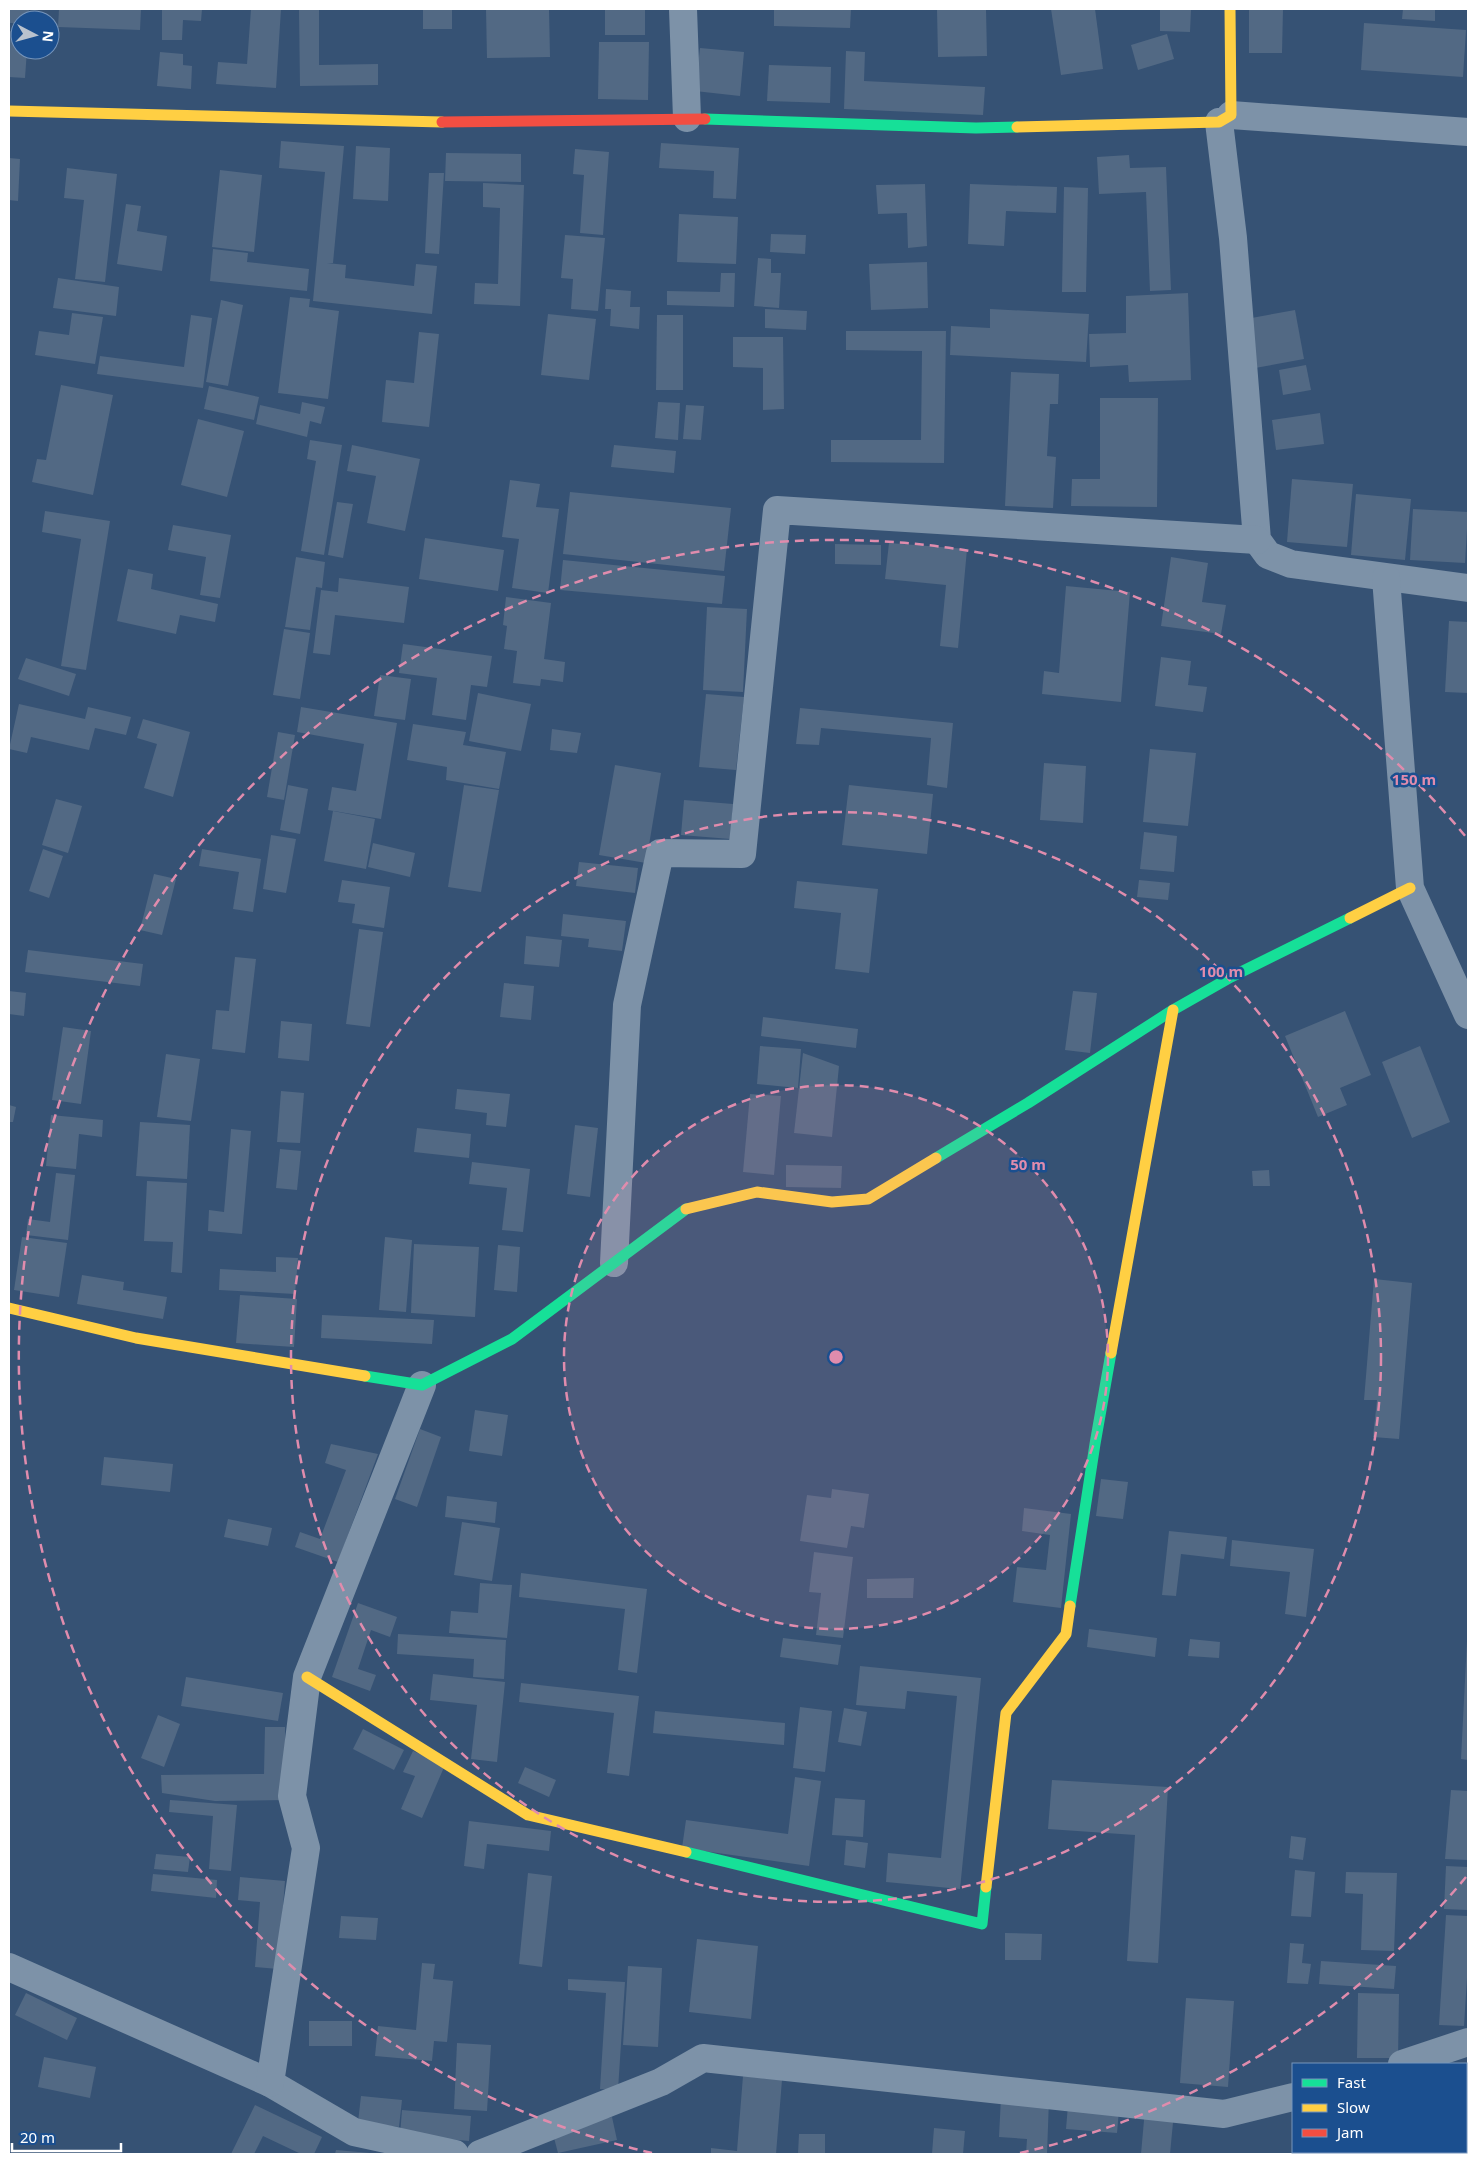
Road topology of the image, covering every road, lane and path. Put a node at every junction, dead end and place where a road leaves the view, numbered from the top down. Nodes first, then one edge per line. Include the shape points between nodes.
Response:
1 (683, 9) edge
2 (1230, 9) edge
3 (9, 111) edge
4 (686, 118) junction
5 (1225, 118) junction
6 (1468, 132) edge
7 (1257, 540) junction
8 (1386, 578) junction
9 (1468, 588) edge
10 (1410, 888) junction
11 (1173, 1010) junction
12 (1468, 1015) edge
13 (614, 1263) junction
14 (9, 1308) edge
15 (422, 1385) junction
16 (307, 1677) junction
17 (9, 1967) edge
18 (1468, 2042) edge
19 (1405, 2063) edge
20 (270, 2083) junction
21 (1292, 2097) edge
22 (454, 2154) edge
23 (480, 2154) edge

1 - 4 street
2 - 5 street
3 - 4 street via 468,123
4 - 5 street via 976,128
5 - 6 street
5 - 7 street
7 - 8 street via 1268,555 1291,564
7 - 13 street via 777,510 742,854 660,853 627,1005
8 - 9 street
8 - 10 street
10 - 11 street via 1231,977
10 - 12 street
11 - 13 street via 1028,1103 868,1199 832,1202 757,1192 687,1209
11 - 16 street via 1095,1444 1066,1634 1006,1713 982,1924 528,1816
13 - 15 street via 512,1339
14 - 15 street via 136,1338
15 - 16 street
16 - 20 street via 292,1796 306,1848
17 - 20 street
18 - 19 street
20 - 22 street via 354,2132
21 - 23 street via 1224,2114 703,2058 661,2082

